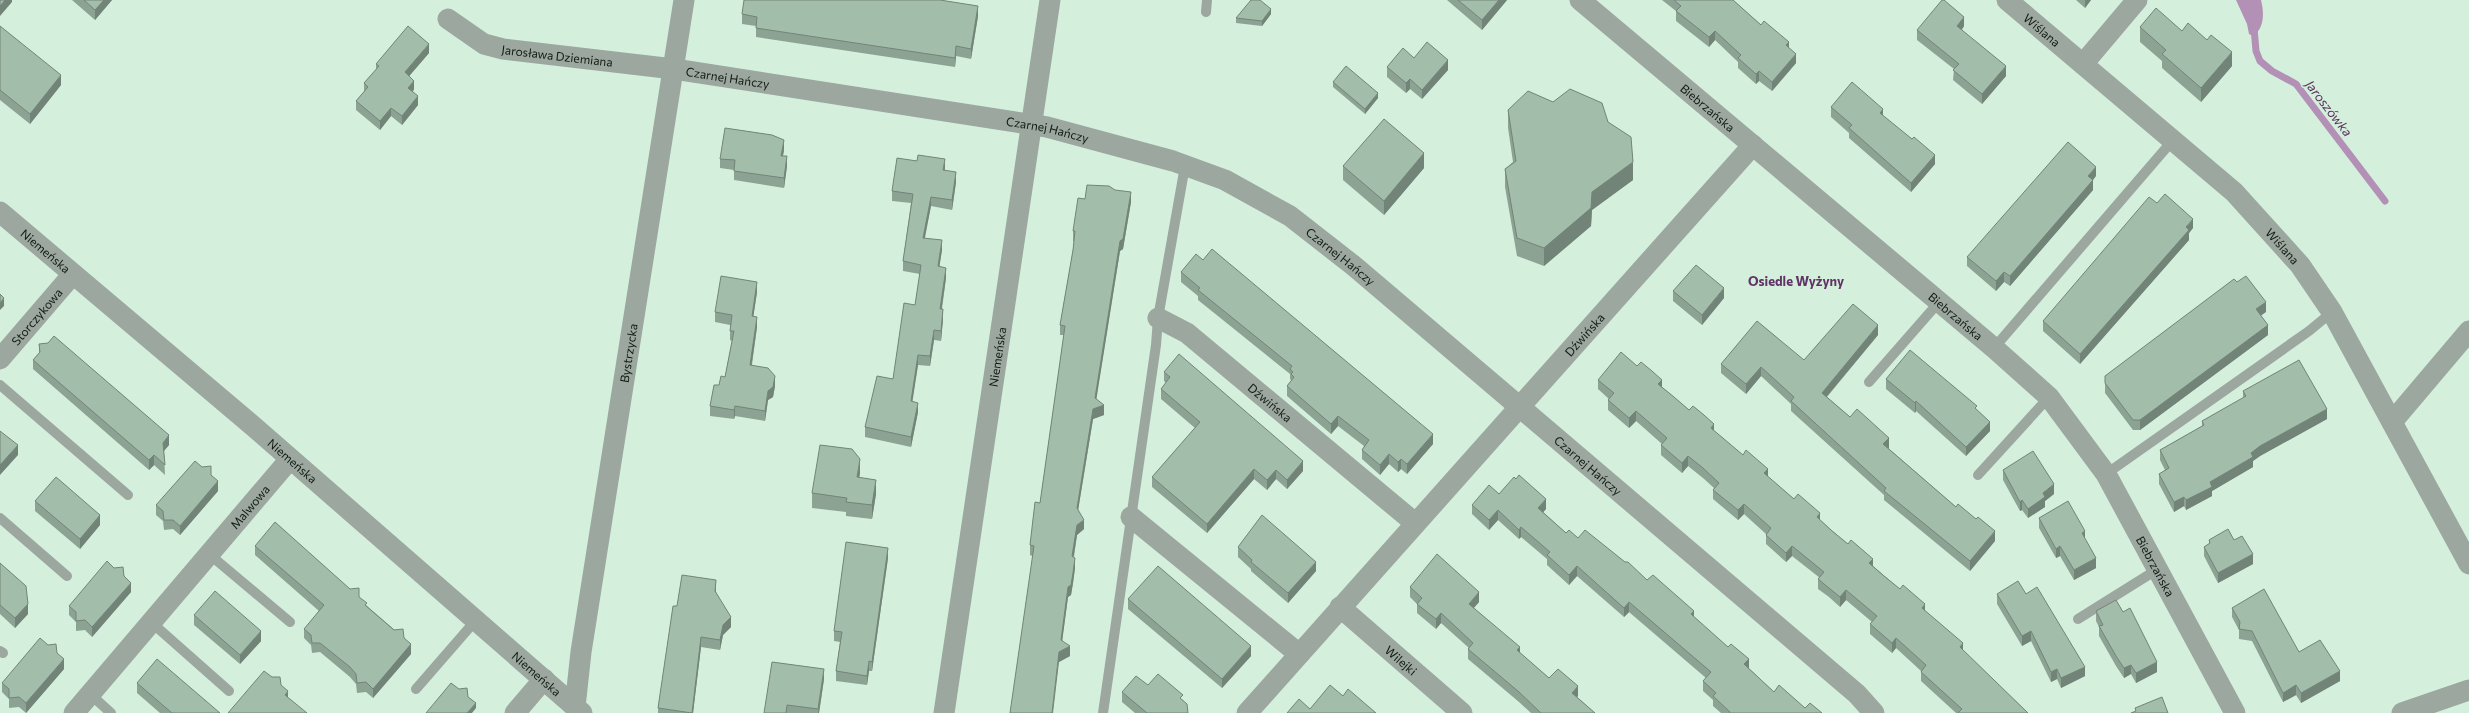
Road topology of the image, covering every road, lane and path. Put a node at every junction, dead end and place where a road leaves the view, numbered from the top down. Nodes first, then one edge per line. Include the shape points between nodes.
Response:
1 (684, 0) edge
2 (1050, 0) edge
3 (1207, 0) edge
4 (1580, 0) edge
5 (2007, 0) edge
6 (2138, 0) edge
7 (1206, 12) dead end
8 (448, 19) dead end
9 (2083, 64) junction
10 (674, 69) junction
11 (1032, 123) junction
12 (2173, 140) junction
13 (1753, 145) junction
14 (1185, 166) junction
15 (0, 212) edge
16 (73, 274) junction
17 (1939, 302) junction
18 (2332, 312) junction
19 (1158, 318) junction
20 (2469, 331) edge
21 (1994, 348) junction
22 (0, 359) edge
23 (1869, 382) dead end
24 (0, 385) edge
25 (2049, 397) junction
26 (1519, 406) junction
27 (2392, 422) junction
28 (290, 459) junction
29 (2106, 474) junction
30 (1978, 475) dead end
31 (128, 495) dead end
32 (1131, 517) junction
33 (0, 518) edge
34 (1415, 523) junction
35 (209, 554) junction
36 (2469, 564) edge
37 (2158, 569) junction
38 (66, 576) dead end
39 (1340, 607) junction
40 (2078, 619) dead end
41 (476, 620) junction
42 (151, 622) junction
43 (290, 622) dead end
44 (1299, 654) junction
45 (544, 679) junction
46 (416, 689) dead end
47 (2469, 690) edge
48 (229, 691) dead end
49 (90, 694) junction
50 (578, 710) edge
51 (74, 713) edge
52 (112, 713) edge
53 (515, 713) edge
54 (944, 713) edge
55 (1103, 713) edge
56 (1247, 713) edge
57 (1462, 713) edge
58 (1874, 713) edge
59 (2235, 713) edge
60 (2402, 713) edge

1 - 10 street, Bystrzycka
2 - 11 street, Niemeńska
3 - 7 lane
4 - 13 street, Biebrzańska
5 - 9 street, Wiślana
6 - 9 street
8 - 10 street, Jarosława Dziemiana via 484,44 503,49
9 - 12 street, Wiślana
10 - 11 street, Czarnej Hańczy
10 - 50 street, Bystrzycka via 581,652
11 - 14 street, Czarnej Hańczy
11 - 54 street, Niemeńska
12 - 18 street, Wiślana via 2234,192 2300,265
12 - 21 lane
13 - 17 street, Biebrzańska
13 - 26 street, Dźwińska
14 - 19 lane
14 - 26 street, Czarnej Hańczy via 1225,180 1300,224 1354,266
15 - 16 street, Niemeńska
16 - 22 street, Storczykowa
16 - 28 street, Niemeńska
17 - 21 street, Biebrzańska
17 - 23 lane
18 - 27 street, Wiślana
18 - 29 lane via 2309,331
19 - 32 lane
19 - 34 street, Dźwińska via 1187,333
20 - 27 street
21 - 25 street, Biebrzańska
24 - 31 lane
25 - 29 street, Biebrzańska
25 - 30 lane
26 - 34 street, Dźwińska
26 - 58 street, Czarnej Hańczy via 1857,694
27 - 36 street, Wiślana
28 - 35 street, Malwowa
28 - 41 street, Niemeńska
29 - 37 street, Biebrzańska
32 - 44 street
32 - 55 lane
33 - 38 lane
34 - 39 street, Dźwińska
35 - 42 street, Malwowa
35 - 43 lane
37 - 40 lane
37 - 59 street, Biebrzańska
39 - 44 street, Dźwińska
39 - 57 street, Wilejki
41 - 45 street, Niemeńska
41 - 46 lane
42 - 48 lane
42 - 49 street, Malwowa
44 - 56 street, Dźwińska
45 - 50 street, Niemeńska
45 - 53 street
47 - 60 street
49 - 51 street, Malwowa
49 - 52 lane

